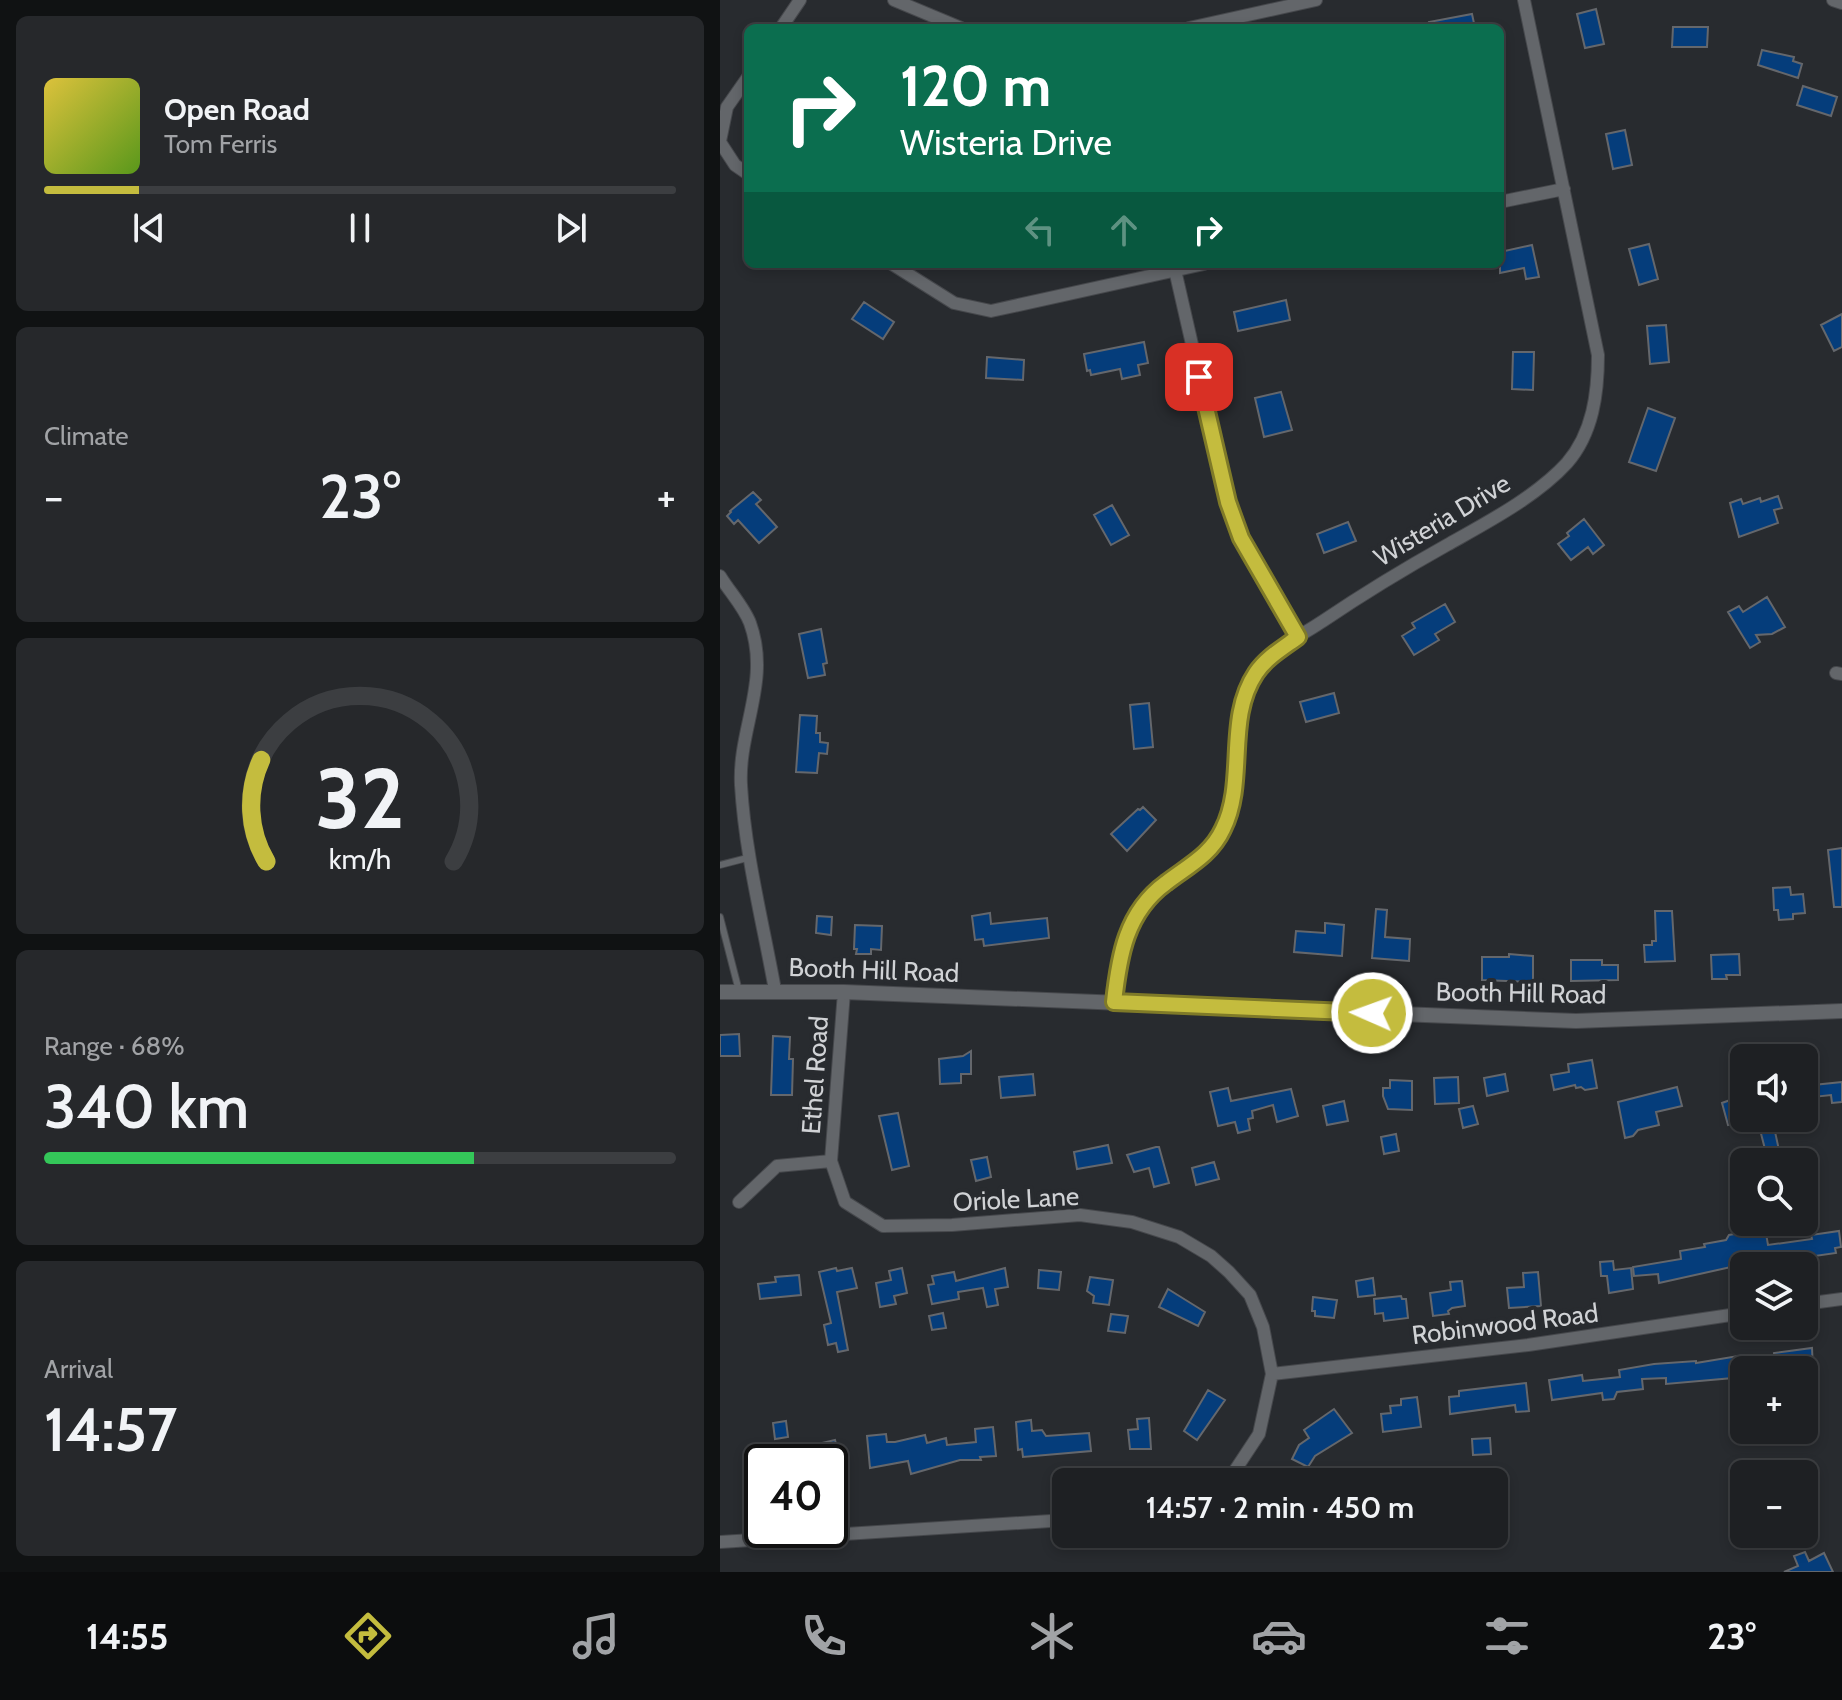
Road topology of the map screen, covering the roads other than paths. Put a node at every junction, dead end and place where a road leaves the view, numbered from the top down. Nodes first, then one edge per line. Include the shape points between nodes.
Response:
1 (800, 0) edge
2 (894, 0) edge
3 (1316, 0) edge
4 (1524, 0) edge
5 (1833, 0) edge
6 (1842, 3) edge
7 (784, 24) edge
8 (951, 24) edge
9 (1207, 24) edge
10 (744, 83) edge
11 (720, 142) edge
12 (744, 171) edge
13 (1564, 189) junction
14 (1504, 201) edge
15 (898, 268) edge
16 (1185, 268) edge
17 (1175, 270) junction
18 (720, 576) edge
19 (1298, 637) junction
20 (751, 857) junction
21 (720, 865) edge
22 (720, 917) edge
23 (775, 990) junction
24 (720, 992) edge
25 (739, 992) junction
26 (844, 992) junction
27 (1114, 1002) junction
28 (1842, 1011) edge
29 (831, 1161) junction
30 (739, 1202) dead end
31 (1842, 1299) edge
32 (1818, 1302) edge
33 (1730, 1315) edge
34 (1272, 1374) junction
35 (1237, 1468) edge
36 (1052, 1521) edge
37 (720, 1542) edge

1 - 7 street
2 - 8 street
3 - 9 street
4 - 13 street, Wisteria Drive
5 - 6 street
10 - 11 street via 727,107
11 - 12 street
13 - 14 street
13 - 19 street, Wisteria Drive via 1598,355 1593,413 1583,438 1567,462 1496,517
15 - 17 street via 954,303 991,311
16 - 17 street
17 - 19 street via 1228,502 1241,538
18 - 20 street via 749,621 757,653 741,782
19 - 27 street, Wisteria Drive via 1256,673 1244,701 1234,797 1224,828 1194,864 1140,907 1118,963
20 - 21 lane
20 - 23 street
22 - 25 lane
23 - 25 street, Booth Hill Road
23 - 26 street, Booth Hill Road
24 - 25 street, Booth Hill Road
26 - 27 street, Booth Hill Road
26 - 29 street, Ethel Road
27 - 28 street, Booth Hill Road via 1576,1021
29 - 30 street via 777,1166
29 - 34 street, Oriole Lane via 845,1202 883,1226 1080,1215 1132,1222 1179,1237 1211,1256 1250,1295
31 - 32 street
33 - 34 street, Robinwood Road
34 - 35 street, Oriole Lane via 1259,1434
36 - 37 street

